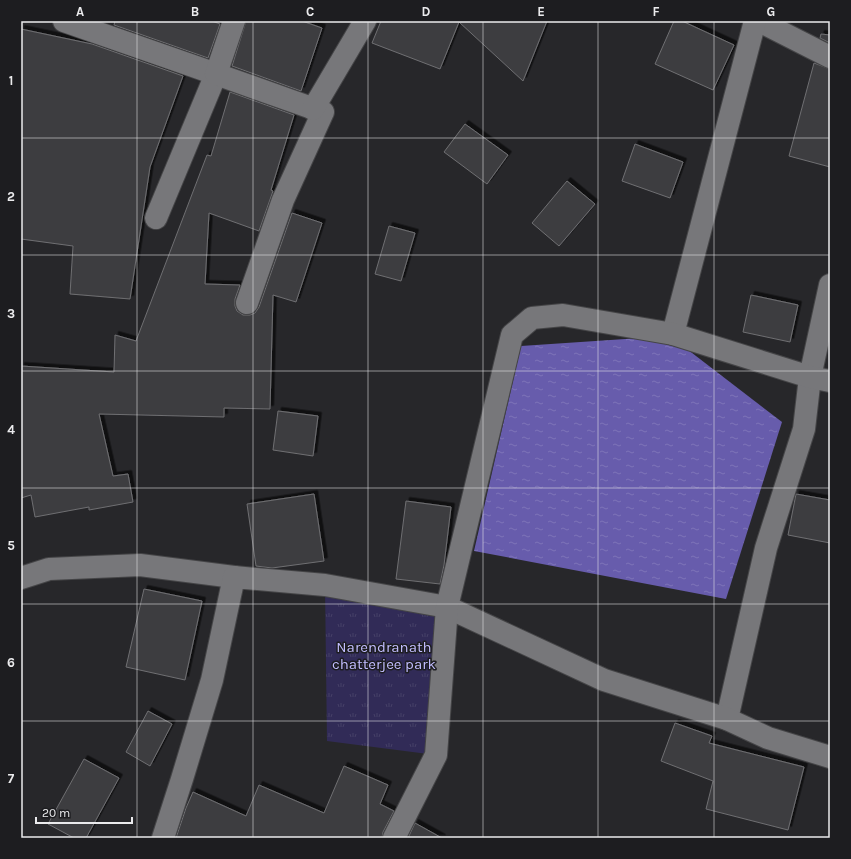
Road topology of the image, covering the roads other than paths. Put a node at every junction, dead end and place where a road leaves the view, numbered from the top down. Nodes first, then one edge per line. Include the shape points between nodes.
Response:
1 (64, 21) edge
2 (234, 21) edge
3 (365, 21) edge
4 (755, 21) edge
5 (759, 21) edge
6 (830, 57) edge
7 (216, 74) junction
8 (313, 109) junction
9 (156, 218) dead end
10 (830, 285) edge
11 (247, 303) dead end
12 (673, 334) junction
13 (820, 379) edge
14 (21, 578) edge
15 (234, 578) junction
16 (447, 607) junction
17 (727, 720) junction
18 (830, 757) edge
19 (163, 838) edge
20 (394, 838) edge

1 - 7 street
2 - 7 street
3 - 8 street
4 - 12 street
5 - 6 street
7 - 8 street
7 - 9 street
8 - 11 street via 323,112 283,200
10 - 13 street
12 - 13 street
12 - 16 street via 563,315 532,318 512,335
13 - 17 street via 766,548
14 - 15 street via 49,570 140,565
15 - 16 street via 325,585
15 - 19 street via 212,680
16 - 17 street via 604,680
16 - 20 street via 436,755
17 - 18 street via 768,738

